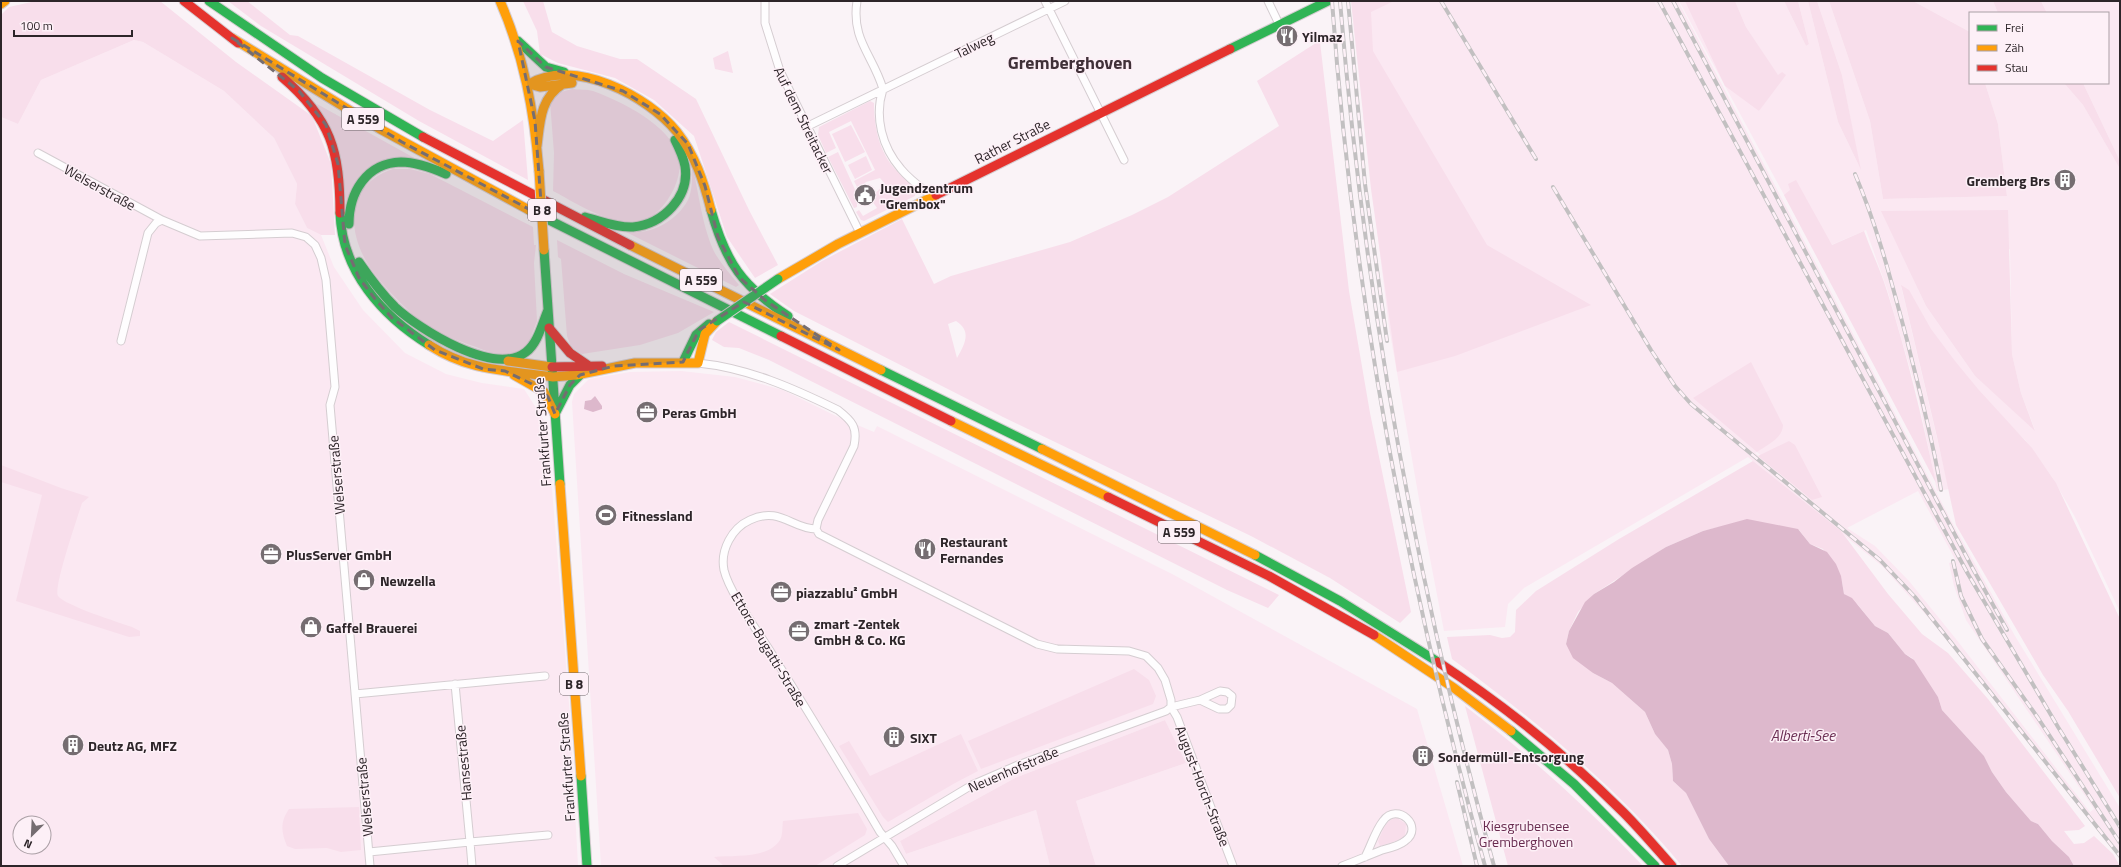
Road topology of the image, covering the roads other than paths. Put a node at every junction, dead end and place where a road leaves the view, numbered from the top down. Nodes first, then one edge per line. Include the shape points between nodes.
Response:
1 (5, 1) edge
2 (184, 1) edge
3 (209, 1) edge
4 (500, 1) edge
5 (765, 1) edge
6 (857, 1) edge
7 (1045, 1) edge
8 (1065, 1) edge
9 (1268, 1) edge
10 (1328, 1) edge
11 (1, 2) edge
12 (1049, 9) junction
13 (1279, 24) junction
14 (232, 38) junction
15 (518, 41) junction
16 (575, 76) junction
17 (566, 83) junction
18 (529, 84) junction
19 (883, 89) junction
20 (1100, 113) junction
21 (806, 127) junction
22 (537, 146) junction
23 (38, 153) dead end
24 (1124, 160) dead end
25 (498, 194) junction
26 (933, 197) junction
27 (562, 211) junction
28 (162, 220) junction
29 (860, 233) junction
30 (548, 310) junction
31 (706, 327) junction
32 (549, 328) junction
33 (121, 341) dead end
34 (839, 350) junction
35 (500, 359) junction
36 (683, 362) junction
37 (698, 363) junction
38 (589, 366) junction
39 (614, 366) junction
40 (552, 367) junction
41 (505, 372) junction
42 (580, 375) junction
43 (553, 377) junction
44 (555, 414) junction
45 (816, 529) junction
46 (545, 676) dead end
47 (455, 684) junction
48 (355, 694) junction
49 (1200, 700) dead end
50 (1171, 706) junction
51 (548, 835) dead end
52 (884, 838) junction
53 (470, 842) junction
54 (369, 852) junction
55 (1365, 857) junction
56 (370, 866) edge
57 (472, 866) edge
58 (587, 866) edge
59 (837, 866) edge
60 (904, 866) edge
61 (1234, 866) edge
62 (1342, 866) edge
63 (1655, 866) edge
64 (1672, 866) edge

1 - 11 main road
2 - 14 main road, A 559
3 - 27 main road, A 559 via 253,34 342,91 409,130
4 - 15 main road, Frankfurter Straße / B 8
5 - 21 street, Auf dem Streitacker via 765,23 771,49
6 - 19 street via 857,31
7 - 12 street
8 - 12 street, Talweg
9 - 13 street
10 - 13 main road, Rather Straße
12 - 19 street, Talweg
12 - 20 street
13 - 20 main road, Rather Straße
14 - 25 main road, A 559 via 338,105
14 - 41 main road via 299,91 326,125 338,164 345,245 359,278 375,299 397,322 435,350 483,369
15 - 16 main road via 546,67
15 - 18 main road, Frankfurter Straße / B 8
16 - 18 main road via 554,75 537,78
16 - 34 main road via 589,78 623,91 649,106 678,131 696,160 718,237 739,277 765,300
17 - 18 main road via 540,86
17 - 22 main road via 552,91 546,99 540,116
17 - 27 main road via 598,87 637,105 664,126 675,139 680,146 688,173 683,190 669,213 655,222 638,227 621,226
18 - 22 main road, Frankfurter Straße / B 8
19 - 21 street, Talweg
19 - 26 street via 879,110 886,146 901,170
20 - 24 street
20 - 26 main road, Rather Straße
21 - 29 street, Auf dem Streitacker
22 - 30 main road, Frankfurter Straße / B 8, bridge
23 - 28 street, Welserstraße
25 - 35 main road via 428,167 412,163 394,163 377,168 361,180 353,193 348,219 350,238 360,263 386,298 402,313 419,326 456,346
25 - 63 main road, A 559 via 1257,571 1354,624 1421,665 1510,730 1585,795
26 - 29 main road, Rather Straße
27 - 34 main road, A 559
28 - 33 street via 156,222 148,233
28 - 48 street, Welserstraße via 200,236 299,235 315,245 321,258 326,280 335,387 330,405
29 - 31 main road, Rather Straße, bridge via 778,279
30 - 32 main road, Frankfurter Straße / B 8
30 - 35 main road via 539,334 530,348 520,355
31 - 36 main road, Rather Straße via 693,339
31 - 37 main road
32 - 38 main road via 570,353
32 - 40 main road, Frankfurter Straße / B 8
34 - 64 main road, A 559 via 1291,573 1403,638 1496,702 1568,761
35 - 40 main road
36 - 37 main road
36 - 39 main road
37 - 45 street via 728,367 766,377 838,410 854,427 857,434 854,446
38 - 39 main road
38 - 40 main road
39 - 42 main road
40 - 43 main road, Frankfurter Straße / B 8
41 - 43 main road
41 - 44 main road via 524,379 544,392
42 - 43 main road
42 - 44 main road via 570,385
43 - 44 main road, Frankfurter Straße / B 8
44 - 58 main road, Frankfurter Straße / B 8
45 - 50 street, Ettore-Bugatti-Straße via 818,534 1037,644 1057,649 1129,651 1146,656 1156,665 1165,680
45 - 52 street, Ettore-Bugatti-Straße via 809,529 778,516 761,516 749,520 734,531 729,540 724,556 724,570
46 - 47 street
47 - 48 street
47 - 53 street, Hansestraße
48 - 54 street, Welserstraße
49 - 50 street, Neuenhofstraße
50 - 52 street, Neuenhofstraße via 1166,711 1018,765 972,785
50 - 61 street, August-Horch-Straße
51 - 53 street
52 - 59 street, Neuenhofstraße
52 - 60 street, Ettore-Bugatti-Straße
53 - 54 street
53 - 57 street, Hansestraße
54 - 56 street, Welserstraße
55 - 55 street via 1406,841 1412,831 1409,819 1402,814 1388,815
55 - 62 street

